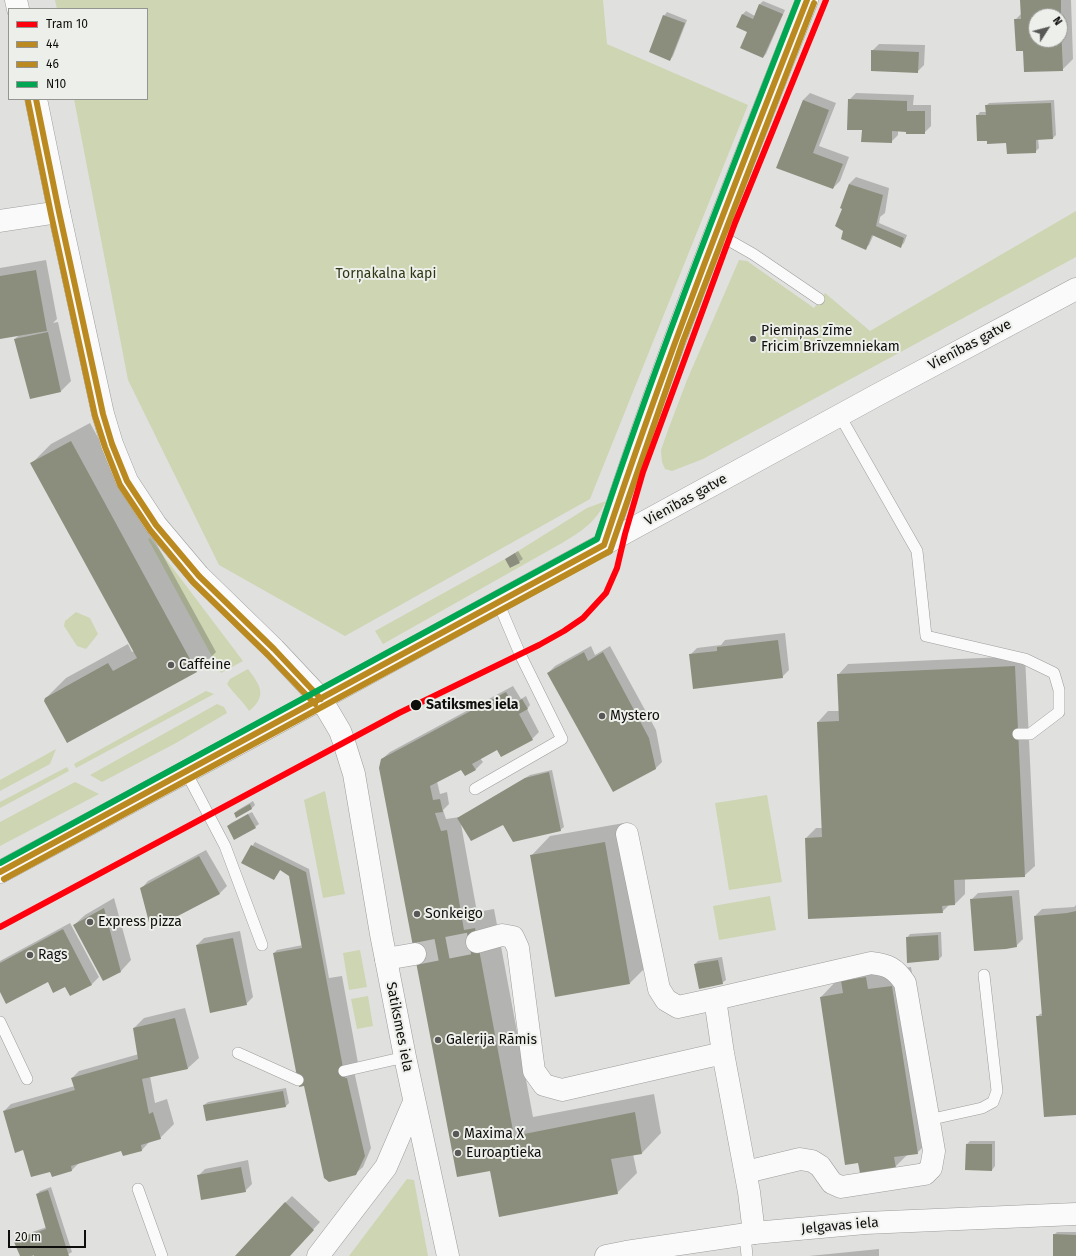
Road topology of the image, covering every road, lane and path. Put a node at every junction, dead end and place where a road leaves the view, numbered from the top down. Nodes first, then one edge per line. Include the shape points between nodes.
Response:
1 (807, 0) edge
2 (36, 100) edge
3 (59, 212) junction
4 (0, 221) edge
5 (716, 233) junction
6 (1076, 289) edge
7 (819, 299) dead end
8 (840, 416) junction
9 (604, 545) junction
10 (498, 602) junction
11 (321, 698) junction
12 (1018, 734) dead end
13 (186, 772) junction
14 (475, 789) dead end
15 (627, 834) dead end
16 (0, 872) edge
17 (478, 942) tunnel mouth
18 (262, 945) dead end
19 (415, 954) tunnel mouth
20 (386, 959) junction
21 (984, 975) dead end
22 (715, 999) junction
23 (0, 1022) edge
24 (238, 1053) dead end
25 (723, 1053) junction
26 (405, 1057) junction
27 (344, 1071) dead end
28 (27, 1079) dead end
29 (298, 1080) dead end
30 (414, 1102) junction
31 (928, 1120) junction
32 (746, 1172) junction
33 (138, 1189) dead end
34 (1076, 1214) edge
35 (750, 1234) junction
36 (162, 1256) edge
37 (318, 1256) edge
38 (448, 1256) edge
39 (606, 1256) edge
40 (747, 1256) edge

1 - 5 street
2 - 3 street, Satiksmes iela
3 - 4 street
3 - 11 street, Satiksmes iela via 103,414 112,444 128,481 156,525 199,576
5 - 7 lane via 753,254
5 - 9 street via 628,471
6 - 8 street, Vienības gatve
8 - 9 street, Vienības gatve
8 - 12 lane via 917,551 926,636 1025,659 1054,672 1059,690 1058,712 1030,734
9 - 10 street, Vienības gatve
10 - 11 street, Vienības gatve
10 - 14 lane via 520,654 562,739
11 - 13 street, Vienības gatve
11 - 20 street, Satiksmes iela via 340,731 352,767
13 - 16 street, Vienības gatve
13 - 18 lane via 225,846
15 - 22 street via 659,989 666,1000 678,1007
17 - 25 street via 502,935 513,937 518,948 534,1071 544,1085 562,1090
19 - 20 street
20 - 26 street, Satiksmes iela
21 - 31 lane via 998,1091 993,1102 982,1108
22 - 25 street
22 - 31 street via 871,963 885,965 897,972 905,983
23 - 28 lane
24 - 29 lane
25 - 32 street
26 - 27 lane
26 - 30 street, Satiksmes iela
30 - 37 street via 386,1167
30 - 38 street, Satiksmes iela
31 - 32 street via 934,1150 931,1168 925,1174 841,1187 832,1183 820,1166 812,1161 800,1159
32 - 35 street
33 - 36 lane
34 - 35 street, Jelgavas iela via 865,1223
35 - 39 street, Jelgavas iela
35 - 40 lane

